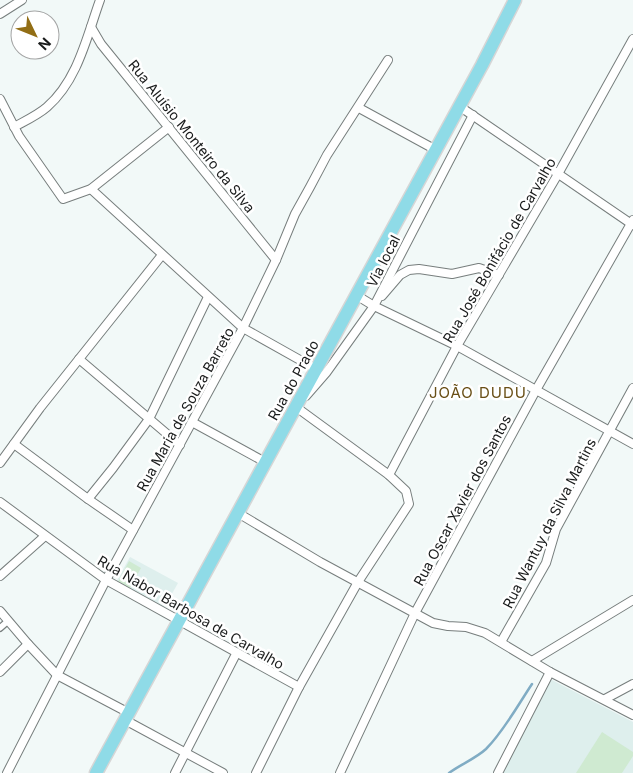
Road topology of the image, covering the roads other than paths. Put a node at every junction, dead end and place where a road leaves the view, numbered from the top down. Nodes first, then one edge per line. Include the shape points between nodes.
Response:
1 (22, 0) edge
2 (100, 0) edge
3 (515, 0) edge
4 (0, 14) edge
5 (90, 27) junction
6 (633, 39) edge
7 (388, 60) dead end
8 (0, 99) edge
9 (459, 106) junction
10 (359, 108) junction
11 (473, 115) junction
12 (14, 127) junction
13 (169, 127) junction
14 (436, 150) junction
15 (558, 174) junction
16 (91, 188) junction
17 (632, 223) edge
18 (162, 255) junction
19 (276, 260) junction
20 (499, 275) junction
21 (356, 295) junction
22 (208, 297) junction
23 (374, 306) junction
24 (243, 328) junction
25 (457, 346) junction
26 (79, 359) junction
27 (316, 369) junction
28 (633, 388) edge
29 (536, 390) junction
30 (296, 407) junction
31 (149, 419) junction
32 (192, 422) junction
33 (610, 432) junction
34 (14, 444) junction
35 (633, 444) edge
36 (180, 445) junction
37 (266, 462) junction
38 (0, 463) edge
39 (389, 475) junction
40 (88, 499) junction
41 (0, 502) edge
42 (238, 513) junction
43 (133, 530) junction
44 (45, 536) junction
45 (0, 576) edge
46 (106, 580) junction
47 (358, 582) junction
48 (633, 600) edge
49 (0, 611) edge
50 (415, 613) junction
51 (8, 621) junction
52 (178, 622) junction
53 (0, 628) edge
54 (501, 642) junction
55 (28, 644) junction
56 (236, 654) junction
57 (532, 661) junction
58 (0, 672) edge
59 (550, 672) junction
60 (57, 675) junction
61 (633, 684) edge
62 (299, 687) junction
63 (605, 699) junction
64 (633, 715) edge
65 (127, 716) junction
66 (185, 753) junction
67 (7, 773) edge
68 (96, 773) edge
69 (175, 773) edge
70 (223, 773) edge
71 (256, 773) edge
72 (340, 773) edge
73 (498, 773) edge

1 - 4 street
2 - 5 street
3 - 9 main road, Rua do Prado
5 - 12 street via 83,52 63,89 47,107
5 - 13 street, Rua Aluísio Monteiro da Silva
6 - 15 street, Rua José Bonifácio de Carvalho
7 - 10 street, Rua Maria de Souza Barreto
8 - 12 street
9 - 11 street
9 - 14 main road, Rua do Prado
10 - 14 street
10 - 19 street, Rua Maria de Souza Barreto via 327,155 295,214
11 - 15 street
11 - 23 street, Via local
12 - 16 street via 63,199
13 - 16 street
13 - 19 street, Rua Aluísio Monteiro da Silva
14 - 21 main road, Rua do Prado
15 - 17 street
15 - 20 street, Rua José Bonifácio de Carvalho
16 - 18 street
17 - 29 street, Rua Oscar Xavier dos Santos
18 - 22 street
18 - 26 street
19 - 24 street, Rua Maria de Souza Barreto
20 - 23 street via 479,268 452,274 409,270 400,275
20 - 25 street, Rua José Bonifácio de Carvalho
21 - 23 street
21 - 27 main road, Rua do Prado
22 - 24 street
22 - 31 street
23 - 25 street
23 - 30 street, Via local via 326,373
24 - 27 street
24 - 32 street, Rua Maria de Souza Barreto
25 - 29 street
25 - 39 street, Rua José Bonifácio de Carvalho
26 - 31 street
26 - 34 street
27 - 30 main road, Rua do Prado
28 - 33 street, Rua Wantuy da Silva Martins
29 - 33 street
29 - 50 street, Rua Oscar Xavier dos Santos
30 - 37 main road, Rua do Prado
30 - 39 street
31 - 36 street
31 - 40 street
32 - 36 street, Rua Maria de Souza Barreto
32 - 37 street
33 - 35 street
33 - 54 street, Rua Wantuy da Silva Martins via 556,530 546,563
34 - 38 street
34 - 40 street
36 - 43 street, Rua Maria de Souza Barreto
37 - 42 main road, Rua do Prado
39 - 47 street via 406,490 408,504
40 - 43 street
41 - 44 street, Rua Nabor Barbosa de Carvalho
42 - 47 street
42 - 52 main road, Rua do Prado
43 - 46 street, Rua Maria de Souza Barreto
44 - 45 street
44 - 46 street, Rua Nabor Barbosa de Carvalho
46 - 52 street, Rua Nabor Barbosa de Carvalho
46 - 60 street, Rua Maria de Souza Barreto
47 - 50 street
47 - 62 street
48 - 57 street
49 - 51 street
50 - 54 street via 433,623 466,627
50 - 72 street, Rua Oscar Xavier dos Santos
51 - 53 street
51 - 55 street
52 - 56 street, Rua Nabor Barbosa de Carvalho
52 - 65 main road, Rua do Prado
54 - 57 street
55 - 58 street
55 - 60 street
56 - 62 street, Rua Nabor Barbosa de Carvalho
56 - 66 street
57 - 59 street
59 - 63 street
59 - 73 street
60 - 65 street
60 - 67 street, Rua Maria de Souza Barreto
61 - 63 street
62 - 71 street
63 - 64 street
65 - 66 street
65 - 68 main road, Rua do Prado
66 - 69 street
66 - 70 street

